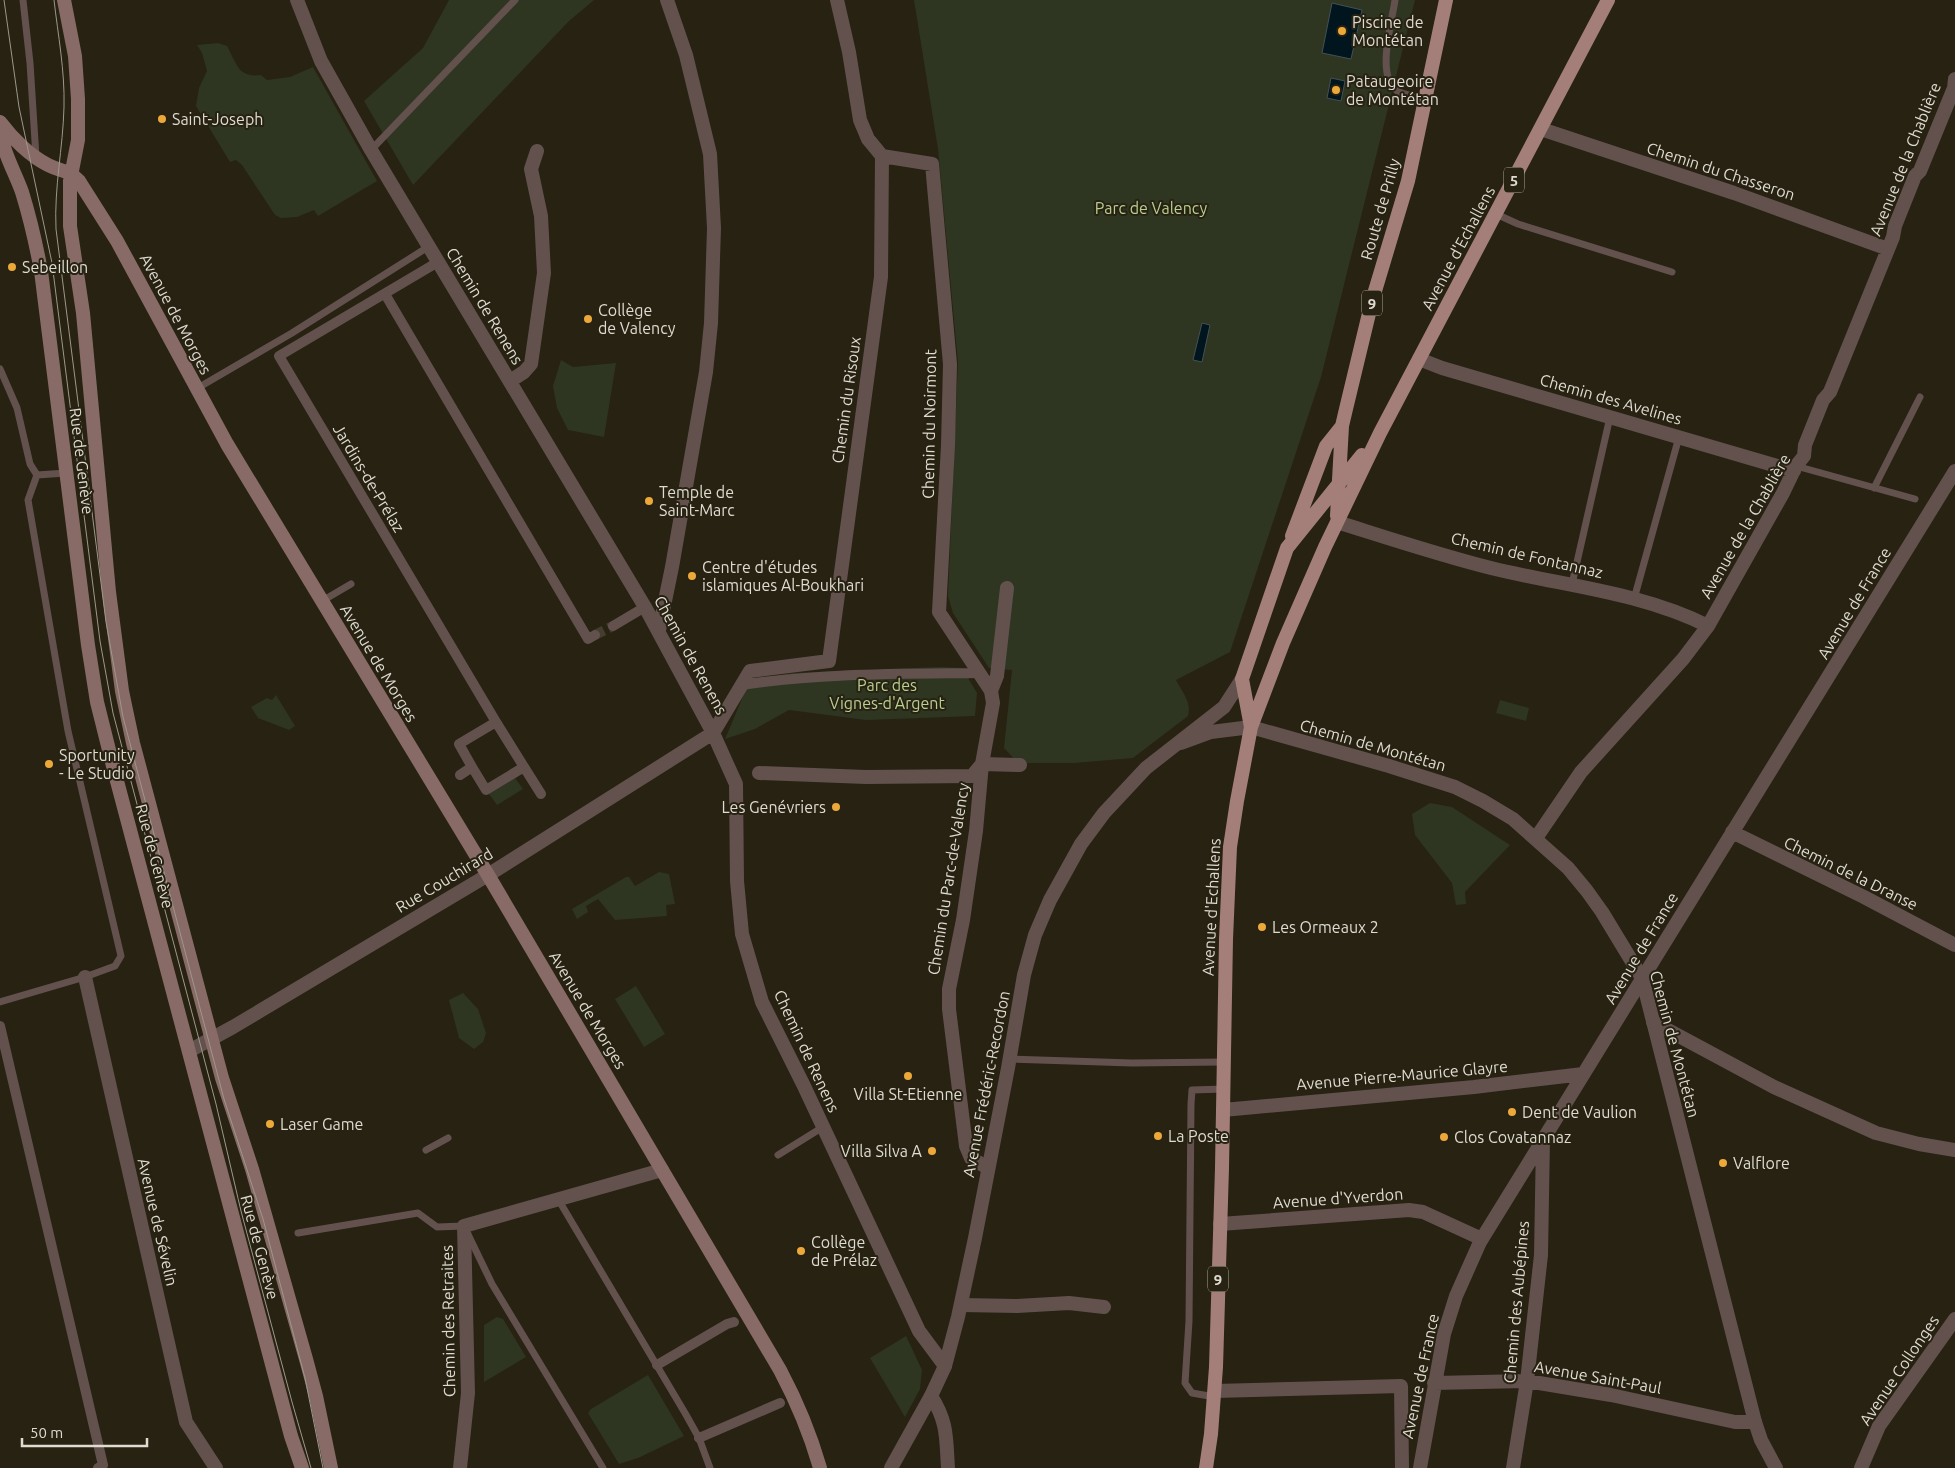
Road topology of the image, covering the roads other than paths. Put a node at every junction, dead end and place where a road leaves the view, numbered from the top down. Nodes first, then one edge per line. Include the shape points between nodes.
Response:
1 (23, 0) edge
2 (64, 0) edge
3 (297, 0) edge
4 (515, 0) edge
5 (667, 0) edge
6 (837, 0) edge
7 (1396, 0) edge
8 (1446, 0) edge
9 (1608, 0) edge
10 (1955, 79) edge
11 (1426, 98) junction
12 (0, 122) edge
13 (0, 127) edge
14 (1541, 129) junction
15 (371, 150) junction
16 (537, 151) dead end
17 (882, 156) junction
18 (36, 157) junction
19 (71, 173) junction
20 (1496, 214) junction
21 (428, 246) junction
22 (1888, 249) junction
23 (438, 262) junction
24 (1672, 272) dead end
25 (385, 294) junction
26 (1419, 359) junction
27 (0, 369) edge
28 (510, 381) junction
29 (196, 389) junction
30 (1920, 398) dead end
31 (1610, 417) junction
32 (1342, 426) junction
33 (1380, 433) junction
34 (1679, 437) junction
35 (1795, 468) junction
36 (1955, 471) edge
37 (66, 473) junction
38 (37, 475) junction
39 (1338, 487) junction
40 (1874, 488) junction
41 (1915, 499) dead end
42 (1337, 522) junction
43 (1286, 548) junction
44 (351, 584) dead end
45 (1572, 584) junction
46 (1007, 588) dead end
47 (1634, 600) junction
48 (321, 601) junction
49 (646, 608) junction
50 (613, 626) tunnel mouth
51 (1708, 626) junction
52 (659, 630) junction
53 (595, 635) dead end
54 (980, 673) junction
55 (1242, 679) junction
56 (741, 685) junction
57 (991, 690) junction
58 (496, 722) junction
59 (1251, 728) junction
60 (713, 733) junction
61 (1181, 743) junction
62 (982, 764) junction
63 (1020, 765) dead end
64 (472, 767) junction
65 (524, 767) junction
66 (760, 773) dead end
67 (460, 775) dead end
68 (541, 794) dead end
69 (1732, 832) junction
70 (1536, 838) junction
71 (488, 875) junction
72 (1955, 945) edge
73 (85, 977) junction
74 (1642, 978) junction
75 (0, 1002) edge
76 (1653, 1022) junction
77 (0, 1026) edge
78 (212, 1039) junction
79 (189, 1051) junction
80 (1009, 1059) junction
81 (1224, 1062) junction
82 (1584, 1074) junction
83 (1224, 1090) junction
84 (1223, 1110) junction
85 (823, 1127) junction
86 (448, 1138) dead end
87 (1543, 1138) junction
88 (426, 1150) dead end
89 (1955, 1150) edge
90 (778, 1155) dead end
91 (988, 1168) junction
92 (662, 1170) junction
93 (558, 1199) junction
94 (1220, 1224) junction
95 (464, 1226) junction
96 (298, 1233) dead end
97 (1482, 1239) junction
98 (961, 1305) junction
99 (1104, 1307) dead end
100 (1955, 1319) edge
101 (734, 1322) dead end
102 (657, 1366) junction
103 (945, 1366) junction
104 (1527, 1381) junction
105 (1434, 1383) junction
106 (1215, 1394) junction
107 (932, 1396) junction
108 (780, 1403) dead end
109 (1755, 1422) junction
110 (699, 1438) junction
111 (98, 1468) edge
112 (216, 1468) edge
113 (302, 1468) edge
114 (331, 1468) edge
115 (460, 1468) edge
116 (603, 1468) edge
117 (710, 1468) edge
118 (820, 1468) edge
119 (891, 1468) edge
120 (948, 1468) edge
121 (1206, 1468) edge
122 (1402, 1468) edge
123 (1420, 1468) edge
124 (1513, 1468) edge
125 (1776, 1468) edge
126 (1861, 1468) edge

1 - 18 lane
2 - 19 main road via 75,56 78,99 78,140
3 - 15 street, Chemin de Renens via 321,62
4 - 15 lane
5 - 52 street via 686,55 710,154 714,228 706,372
6 - 17 street via 860,120 868,139
7 - 11 lane via 1385,65 1390,83 1400,92
8 - 11 main road, Route de Prilly / 9
9 - 14 main road, Avenue d'Echallens / 5
10 - 22 street, Avenue de la Chablière
11 - 32 main road, Route de Prilly / 9 via 1408,181 1372,301
12 - 18 main road via 11,137
13 - 37 main road, Rue de Genève via 4,153 21,189 32,224 41,271
14 - 20 main road, Avenue d'Echallens / 5
14 - 22 street, Chemin du Chasseron via 1793,213
15 - 21 street, Chemin de Renens
16 - 28 street via 531,170 541,216 544,273 531,364
17 - 54 street, Chemin du Noirmont via 932,164 950,364 939,612
17 - 56 street, Chemin du Risoux via 881,277 829,661 750,671
18 - 19 main road via 47,165
19 - 29 main road, Avenue de Morges via 117,241
19 - 78 main road, Rue de Genève via 70,226 83,314 108,592 122,691
20 - 24 lane via 1518,224
20 - 26 main road, Avenue d'Echallens / 5
21 - 23 street, Chemin de Renens
21 - 29 lane via 292,333
22 - 35 street, Avenue de la Chablière via 1830,392 1823,400 1808,436 1804,456
23 - 25 street, Jardins-de-Prélaz
23 - 28 street, Chemin de Renens
25 - 53 street via 588,639
25 - 58 street, Jardins-de-Prélaz via 279,356
26 - 31 street, Chemin des Avelines
26 - 33 main road, Avenue d'Echallens / 5
27 - 38 lane via 17,408 30,464
28 - 49 street, Chemin de Renens
29 - 48 main road, Avenue de Morges
30 - 40 lane
31 - 34 street, Chemin des Avelines
31 - 45 lane
32 - 39 main road, Route de Prilly / 9
32 - 43 main road, Route de Prilly / 9 via 1326,446
33 - 39 main road, Avenue d'Echallens / 5
33 - 42 main road, Avenue d'Echallens / 5
34 - 35 street, Chemin des Avelines
34 - 47 lane
35 - 40 lane
35 - 51 street, Avenue de la Chablière
36 - 69 street, Avenue de France
37 - 38 lane
37 - 79 main road, Rue de Genève via 97,702
38 - 73 lane via 28,500 68,731 121,956 115,966
39 - 42 main road, Route de Prilly / 9
39 - 43 main road, Avenue d'Echallens / 5
40 - 41 lane
42 - 45 street, Chemin de Fontannaz via 1491,568
42 - 59 main road, Avenue d'Echallens / 9 via 1283,643
43 - 55 main road, Avenue d'Echallens / 9
44 - 48 lane
45 - 47 street, Chemin de Fontannaz
46 - 57 street, Chemin du Parc-de-Valency via 998,676
47 - 51 street, Chemin de Fontannaz via 1681,612
48 - 71 main road, Avenue de Morges
49 - 50 street
49 - 52 street, Chemin de Renens
51 - 70 street, Avenue de la Chablière via 1683,659 1582,772
52 - 60 street, Chemin de Renens
54 - 56 street via 825,675
54 - 57 street, Chemin du Noirmont
55 - 59 main road, Avenue d'Echallens / 9
55 - 61 street, Avenue Frédéric-Recordon via 1224,707
56 - 60 street, Chemin du Risoux
57 - 62 street, Chemin du Parc-de-Valency via 993,703
58 - 64 street via 459,744
58 - 65 street
59 - 61 street, Avenue Frédéric-Recordon via 1211,732
59 - 70 street, Chemin de Montétan via 1455,787 1513,819
59 - 81 main road, Avenue d'Echallens / 9 via 1230,847
60 - 71 street, Rue Couchirard
60 - 85 street, Chemin de Renens via 736,784 737,881 745,942 762,1002
61 - 80 street, Avenue Frédéric-Recordon via 1146,768 1104,813 1062,875 1035,935 1024,975
62 - 63 street
62 - 66 street via 972,776
62 - 91 street, Chemin du Parc-de-Valency via 976,831 949,999 966,1146 971,1158
64 - 65 street via 486,790
64 - 67 street
65 - 68 street
69 - 72 street, Chemin de la Dranse
69 - 74 street, Avenue de France
70 - 74 street, Chemin de Montétan via 1587,891
71 - 78 street, Rue Couchirard
71 - 92 main road, Avenue de Morges
73 - 75 lane
73 - 112 street, Avenue de Sévelin via 186,1422
74 - 76 street, Chemin de Montétan
74 - 82 street, Avenue de France
76 - 89 street via 1774,1087 1876,1134
76 - 109 street, Chemin de Montétan
77 - 111 street via 103,1465
78 - 79 street, Rue Couchirard
78 - 114 main road, Rue de Genève via 273,1238 316,1396
79 - 113 main road, Rue de Genève
80 - 81 lane
80 - 91 street, Avenue Frédéric-Recordon
81 - 83 main road, Avenue d'Echallens / 9
82 - 84 street, Avenue Pierre-Maurice Glayre
82 - 87 street, Avenue de France
83 - 84 main road, Avenue d'Echallens / 9
83 - 106 lane via 1192,1090 1191,1104 1189,1321 1185,1384 1192,1393
84 - 94 main road, Avenue d'Echallens / 9
85 - 90 lane
85 - 103 street, Chemin de Renens via 919,1331
86 - 88 lane
87 - 97 street, Avenue de France
87 - 104 street, Chemin des Aubépines via 1541,1255
91 - 98 street, Avenue Frédéric-Recordon
92 - 93 street
92 - 118 main road, Avenue de Morges via 794,1397
93 - 95 street
93 - 102 lane
94 - 97 street, Avenue d'Yverdon via 1409,1210 1423,1212
94 - 106 main road, Avenue d'Echallens / 9
95 - 96 lane, Chemin des Retraites via 436,1226 418,1213
95 - 115 street, Chemin des Retraites via 468,1393
95 - 116 lane via 492,1284
97 - 105 street, Avenue de France via 1456,1296
98 - 99 street via 1069,1303
98 - 103 street, Avenue Frédéric-Recordon
100 - 126 street, Avenue Collonges via 1879,1426
101 - 102 street
102 - 110 lane
103 - 107 street, Avenue Frédéric-Recordon
104 - 105 street, Avenue Saint-Paul
104 - 109 street, Avenue Saint-Paul via 1611,1395 1734,1422
104 - 124 street, Chemin des Aubépines
105 - 123 street, Avenue de France
106 - 121 main road, Avenue d'Echallens / 9
106 - 122 street via 1401,1386
107 - 119 street, Avenue Frédéric-Recordon
107 - 120 street via 945,1423
108 - 110 street
109 - 125 street, Chemin de Montétan
110 - 117 lane

